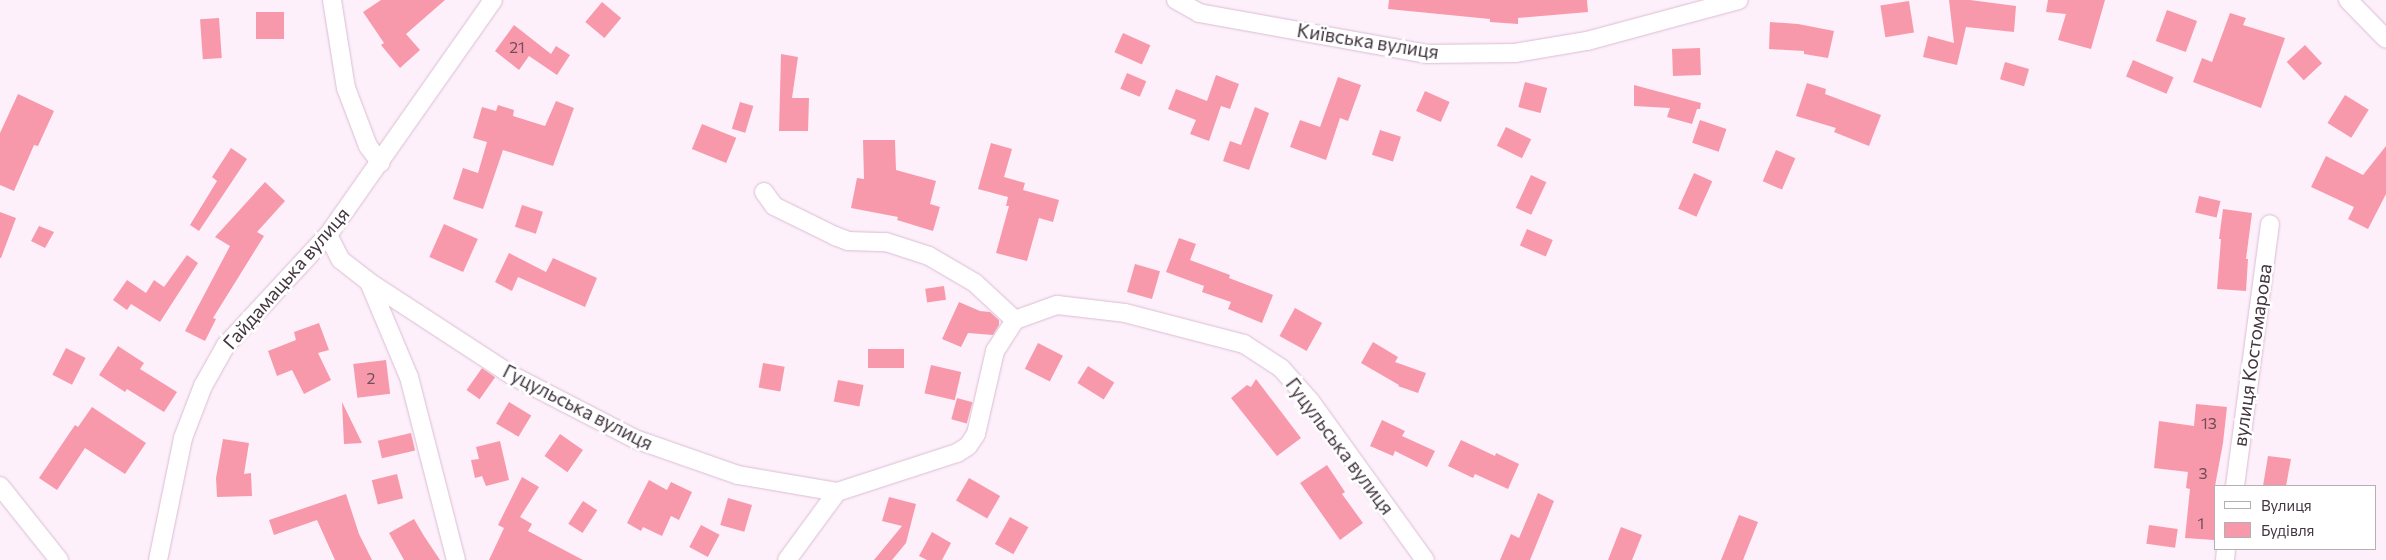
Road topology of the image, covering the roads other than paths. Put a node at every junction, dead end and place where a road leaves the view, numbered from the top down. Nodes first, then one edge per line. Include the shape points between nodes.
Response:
1 (332, 0) edge
2 (493, 0) edge
3 (1176, 0) edge
4 (1739, 0) edge
5 (2348, 0) edge
6 (2386, 39) edge
7 (381, 163) junction
8 (764, 192) dead end
9 (2270, 224) dead end
10 (328, 235) junction
11 (369, 282) junction
12 (1015, 320) junction
13 (2235, 485) edge
14 (0, 486) edge
15 (837, 492) junction
16 (59, 560) edge
17 (158, 560) edge
18 (456, 560) edge
19 (787, 560) edge
20 (1425, 560) edge

1 - 7 street via 346,88 368,146
2 - 7 street, Гайдамацька вулиця
3 - 4 street, Київська вулиця via 1199,13 1426,54 1515,53 1587,41
5 - 6 street
7 - 10 street, Гайдамацька вулиця
8 - 12 street via 774,206 835,236 848,241 886,242 929,256 975,283
9 - 13 street, вулиця Костомарова
10 - 11 street, Гуцульська вулиця via 341,260
10 - 17 street, Гайдамацька вулиця via 226,345 203,386 183,438
11 - 15 street, Гуцульська вулиця via 513,376 635,439 738,475
11 - 18 street, Гуцульська вулиця via 409,377
12 - 15 street, Гуцульська вулиця via 995,351 976,434 968,446 957,453
12 - 20 street, Гуцульська вулиця via 1057,305 1124,313 1244,344 1281,368 1311,402
14 - 16 street
15 - 19 street

